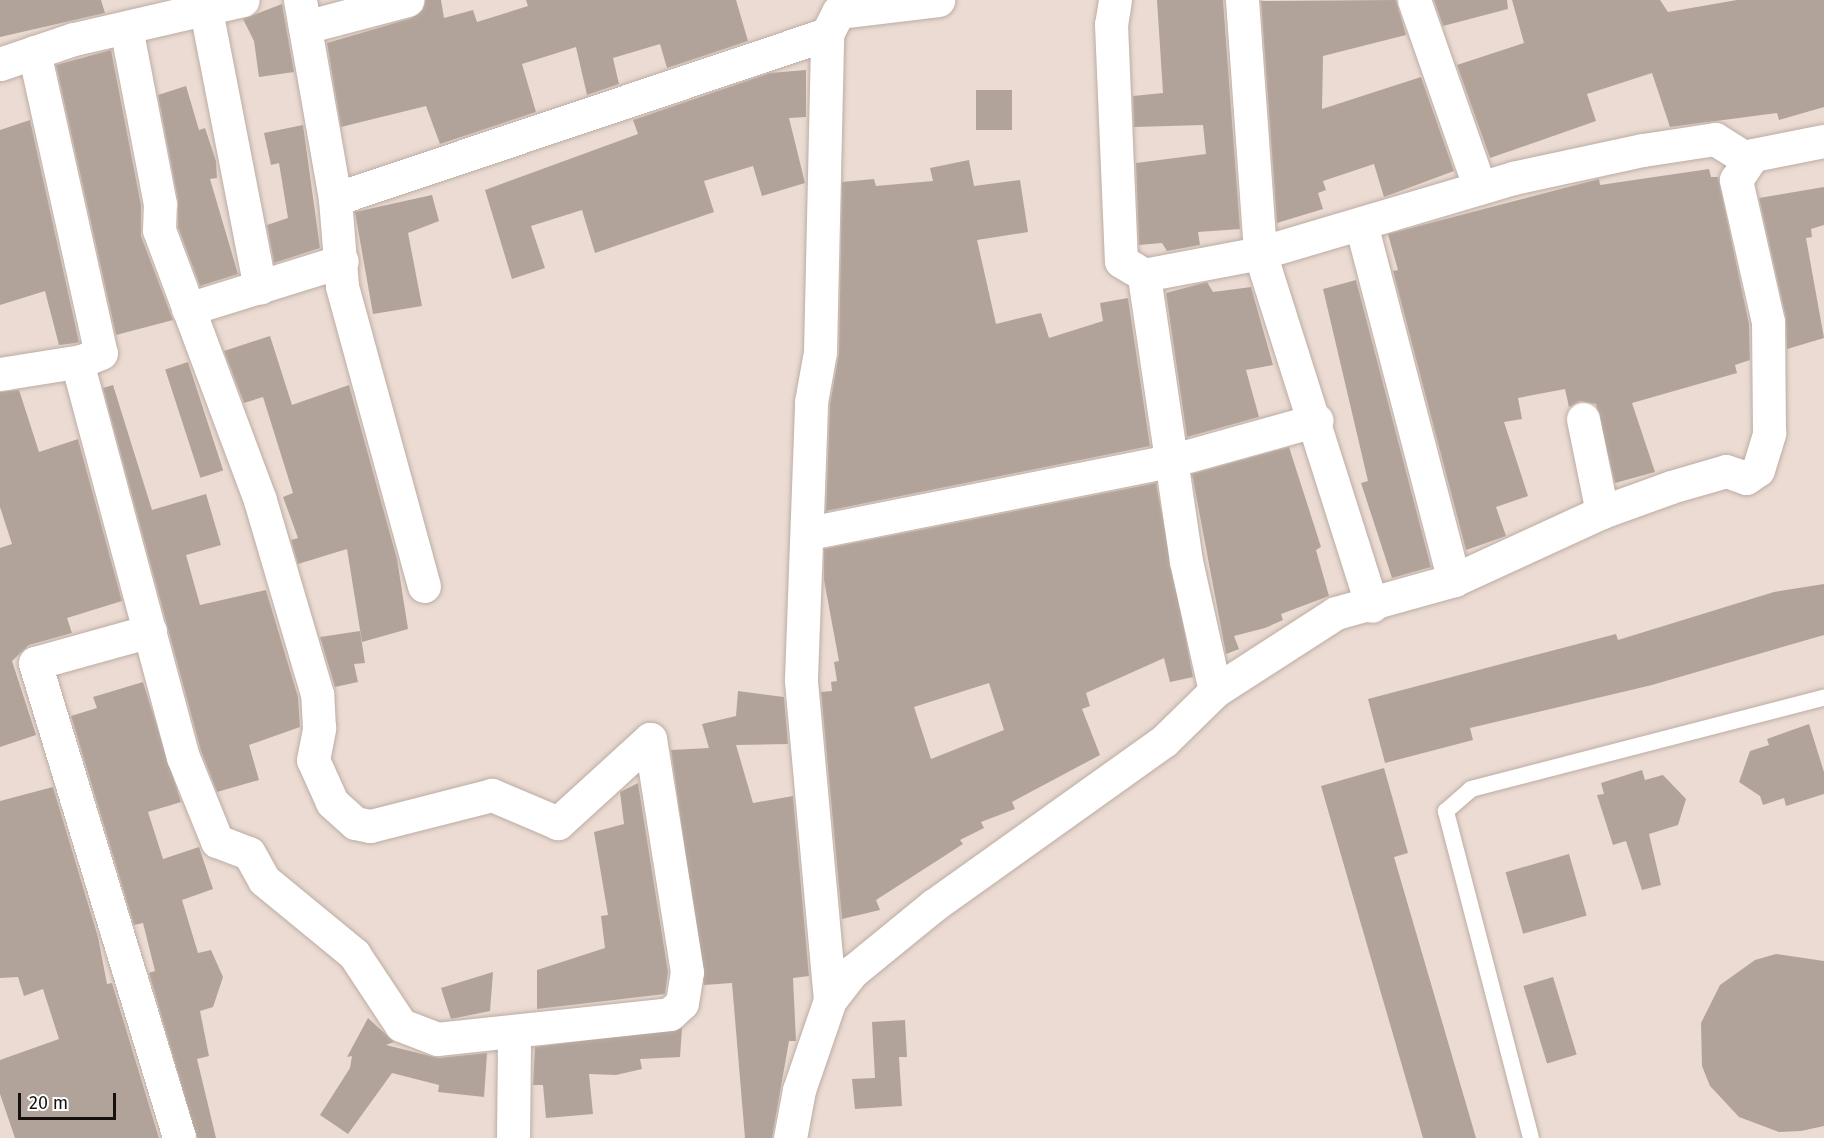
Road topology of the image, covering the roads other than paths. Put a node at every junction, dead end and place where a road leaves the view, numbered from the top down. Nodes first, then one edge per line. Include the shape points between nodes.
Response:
1 (243, 0) edge
2 (407, 0) edge
3 (938, 0) edge
4 (1115, 0) edge
5 (1242, 0) edge
6 (1414, 0) edge
7 (878, 2) edge
8 (204, 4) edge
9 (303, 14) edge
10 (126, 28) junction
11 (827, 34) junction
12 (34, 52) junction
13 (0, 64) edge
14 (1824, 141) edge
15 (1748, 160) junction
16 (1480, 188) junction
17 (334, 199) junction
18 (1360, 225) junction
19 (1260, 253) junction
20 (342, 261) junction
21 (1144, 275) junction
22 (260, 288) junction
23 (188, 309) junction
24 (81, 361) junction
25 (0, 374) edge
26 (1583, 419) dead end
27 (1317, 420) junction
28 (1174, 460) junction
29 (1602, 512) junction
30 (809, 534) junction
31 (1454, 579) junction
32 (424, 586) dead end
33 (1372, 606) junction
34 (150, 631) junction
35 (1215, 692) junction
36 (1824, 698) edge
37 (830, 1000) junction
38 (514, 1034) junction
39 (178, 1138) edge
40 (513, 1138) edge
41 (790, 1138) edge
42 (1531, 1138) edge

1 - 8 street
2 - 9 street
3 - 7 street
4 - 21 street via 1112,24 1121,261
5 - 19 street
6 - 16 street
7 - 11 street via 838,12
8 - 10 street
8 - 22 street
9 - 17 street
10 - 12 street
10 - 23 street via 160,204 159,230
11 - 17 street
11 - 30 street
12 - 13 street
12 - 24 street via 100,353
14 - 15 street
15 - 16 street via 1715,139
15 - 29 street via 1736,180 1768,322 1768,452 1746,478 1726,471
16 - 18 street
17 - 20 street
18 - 19 street
18 - 31 street
19 - 21 street
19 - 27 street
20 - 22 street
20 - 32 street via 345,297
21 - 28 street
22 - 23 street
23 - 38 street via 260,500 318,713 313,759 332,802 355,823 370,826 492,795 558,823 650,739 682,919 687,990 682,1003 670,1014 649,1020
24 - 25 street
24 - 34 street via 112,504
26 - 29 street
27 - 28 street
27 - 33 street
28 - 30 street
28 - 35 street via 1198,634
29 - 31 street
30 - 37 street via 801,679
31 - 33 street
33 - 35 street via 1336,613
34 - 38 street via 183,757 217,841 249,853 264,880 354,954 401,1025 437,1039
34 - 39 street via 35,663
35 - 37 street via 1164,741 934,904 853,971
36 - 42 lane via 1471,789 1446,811
37 - 41 street via 799,1090
38 - 40 street

